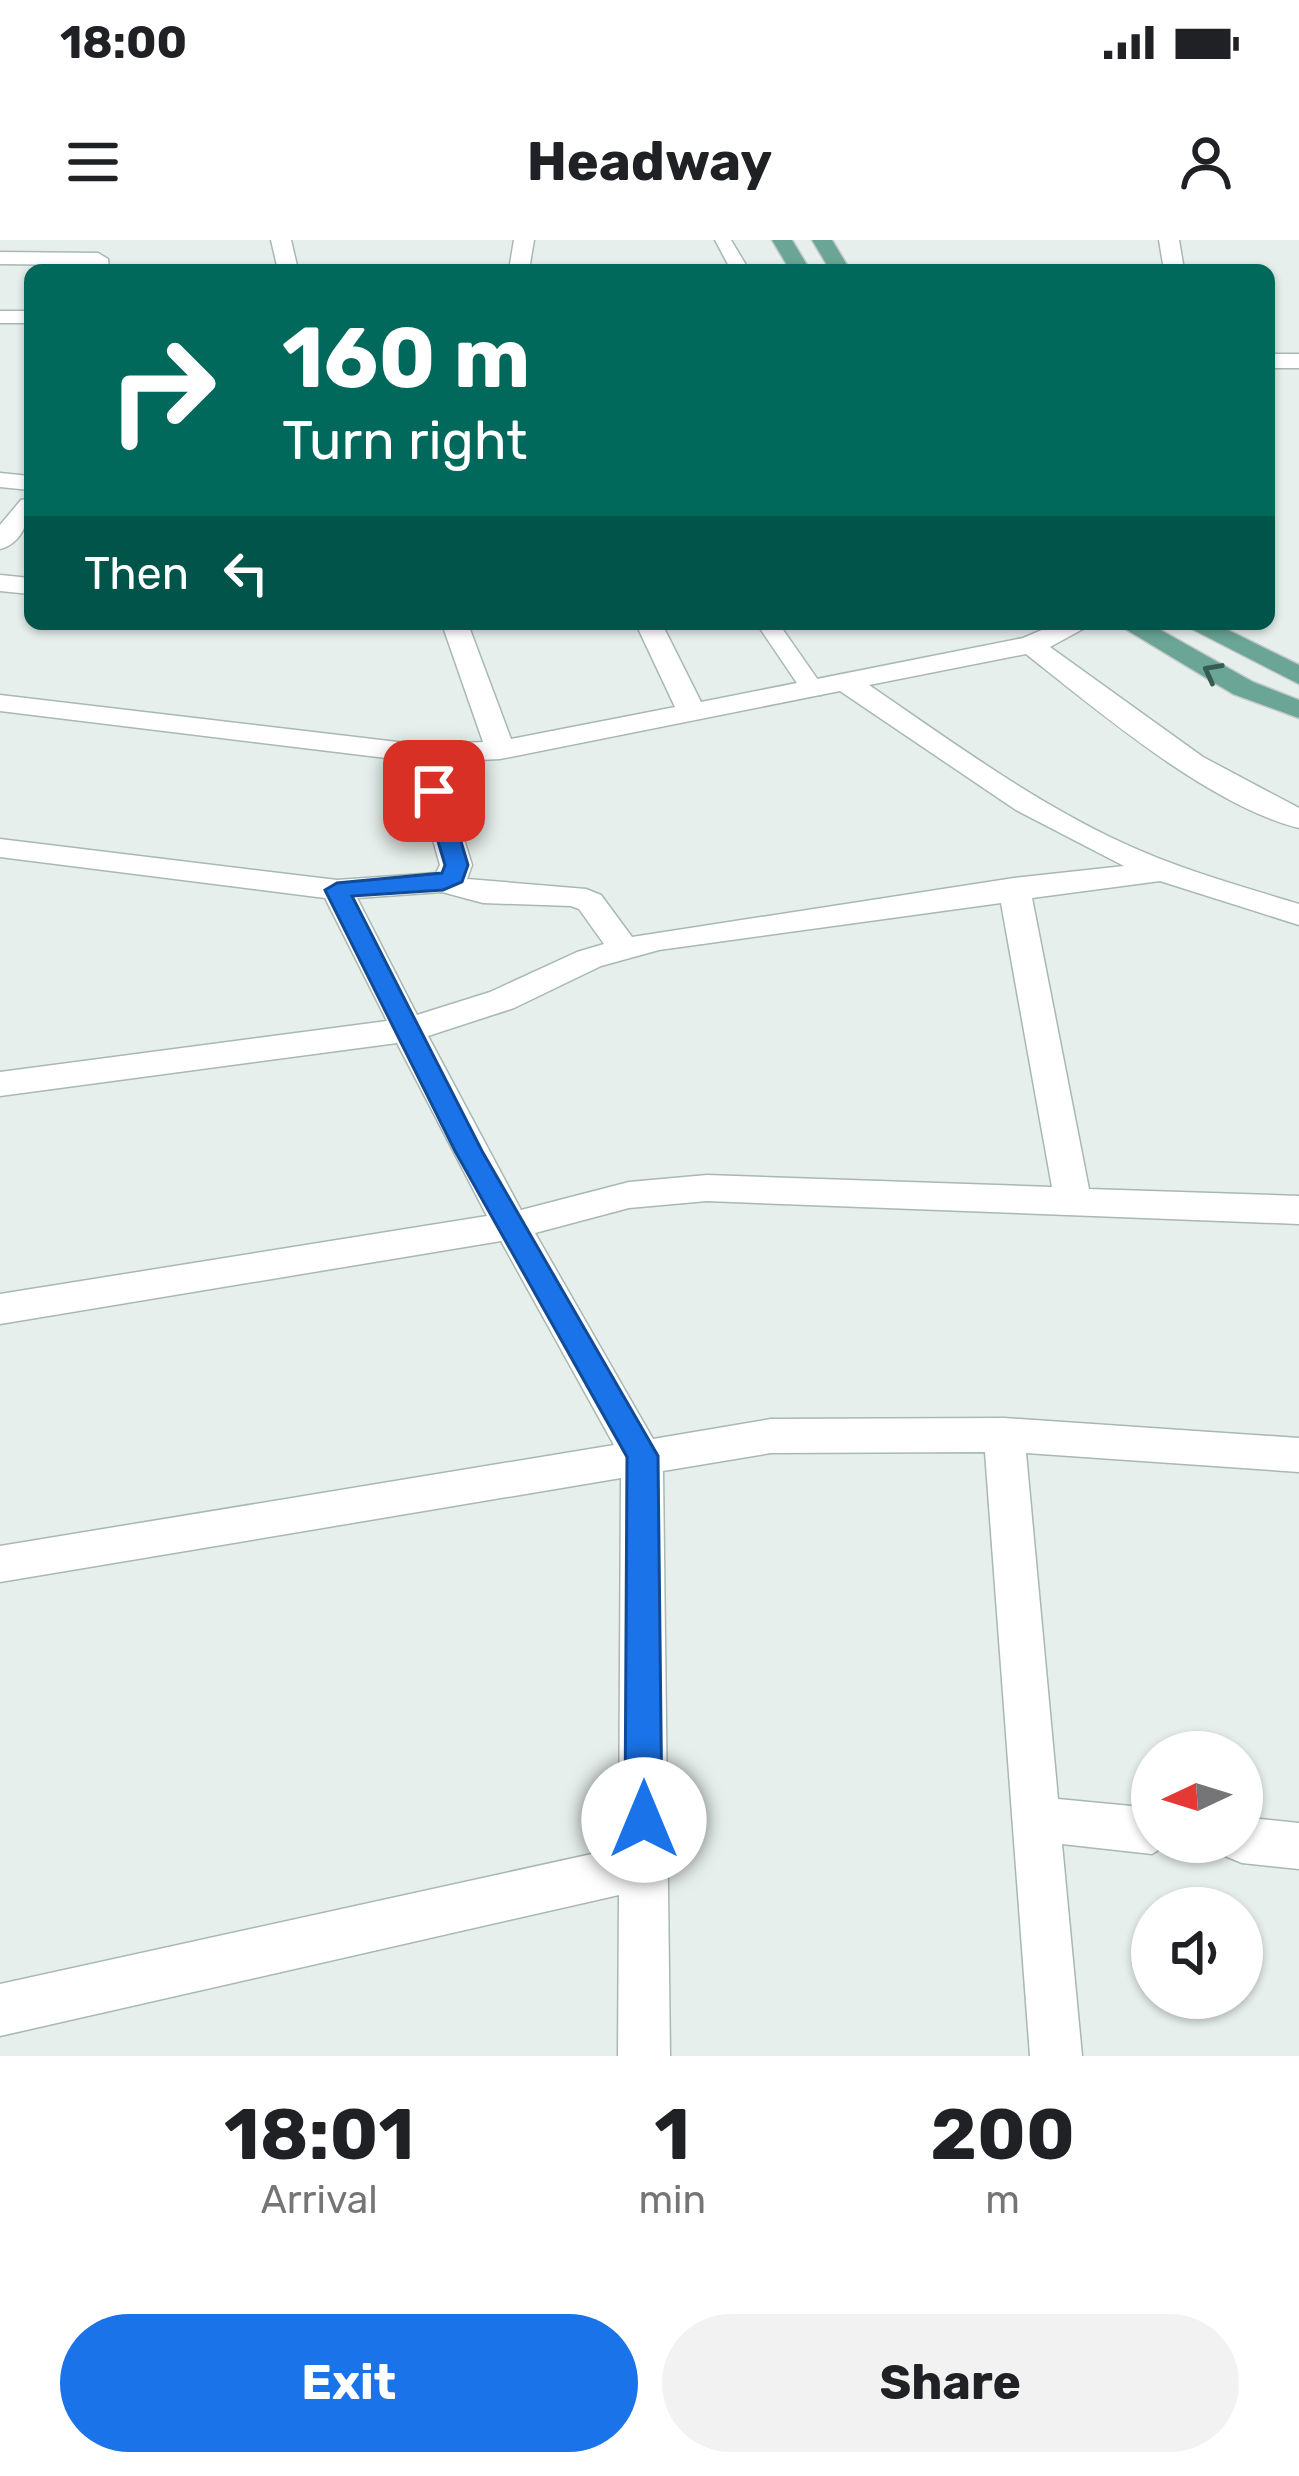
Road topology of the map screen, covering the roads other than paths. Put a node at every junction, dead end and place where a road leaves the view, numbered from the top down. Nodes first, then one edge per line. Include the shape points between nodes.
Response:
1 (112, 240) edge
2 (0, 258) edge
3 (99, 264) edge
4 (24, 512) edge
5 (0, 541) edge
6 (456, 630) edge
7 (652, 630) edge
8 (772, 630) edge
9 (1065, 630) edge
10 (1141, 630) edge
11 (1207, 630) edge
12 (1031, 645) junction
13 (1299, 676) edge
14 (847, 682) junction
15 (813, 690) junction
16 (0, 703) edge
17 (1299, 710) edge
18 (693, 714) junction
19 (500, 750) junction
20 (423, 754) junction
21 (1299, 819) edge
22 (4, 856) edge
23 (1161, 871) junction
24 (443, 882) junction
25 (1014, 888) junction
26 (337, 890) junction
27 (1299, 915) edge
28 (622, 947) junction
29 (408, 1030) junction
30 (0, 1084) edge
31 (1073, 1200) junction
32 (1299, 1210) edge
33 (511, 1226) junction
34 (0, 1309) edge
35 (1004, 1435) junction
36 (1299, 1455) edge
37 (642, 1456) junction
38 (0, 1564) edge
39 (1034, 1819) junction
40 (1131, 1829) edge
41 (1263, 1842) edge
42 (1299, 1846) edge
43 (644, 1866) junction
44 (0, 2010) edge
45 (644, 2056) edge
46 (1056, 2056) edge

1 - 3 street
2 - 3 street
4 - 5 street
6 - 19 street
7 - 18 street
8 - 15 lane
9 - 12 street
17 -> 10 main road
11 - 13 main road
12 - 14 street
12 - 21 street via 1205,771
14 - 15 street
14 - 23 street via 1028,805
15 - 18 street
16 - 20 street
18 - 19 street
19 - 20 street
20 - 24 street via 456,865
22 - 26 street
23 - 25 street
23 - 27 street
24 - 26 street
24 - 28 street via 483,893 575,896 590,902
25 - 28 street
25 - 31 street
26 - 29 street
28 - 29 street via 502,1000
29 - 30 street
29 - 33 street
31 - 32 street
31 - 33 street via 707,1188 629,1195
33 - 34 street
33 - 37 street
35 - 36 street
35 - 37 street via 772,1436
35 - 39 street
37 - 38 street
37 - 43 street
39 - 40 street
39 - 46 street
41 - 42 street
43 - 44 street
43 - 45 street

